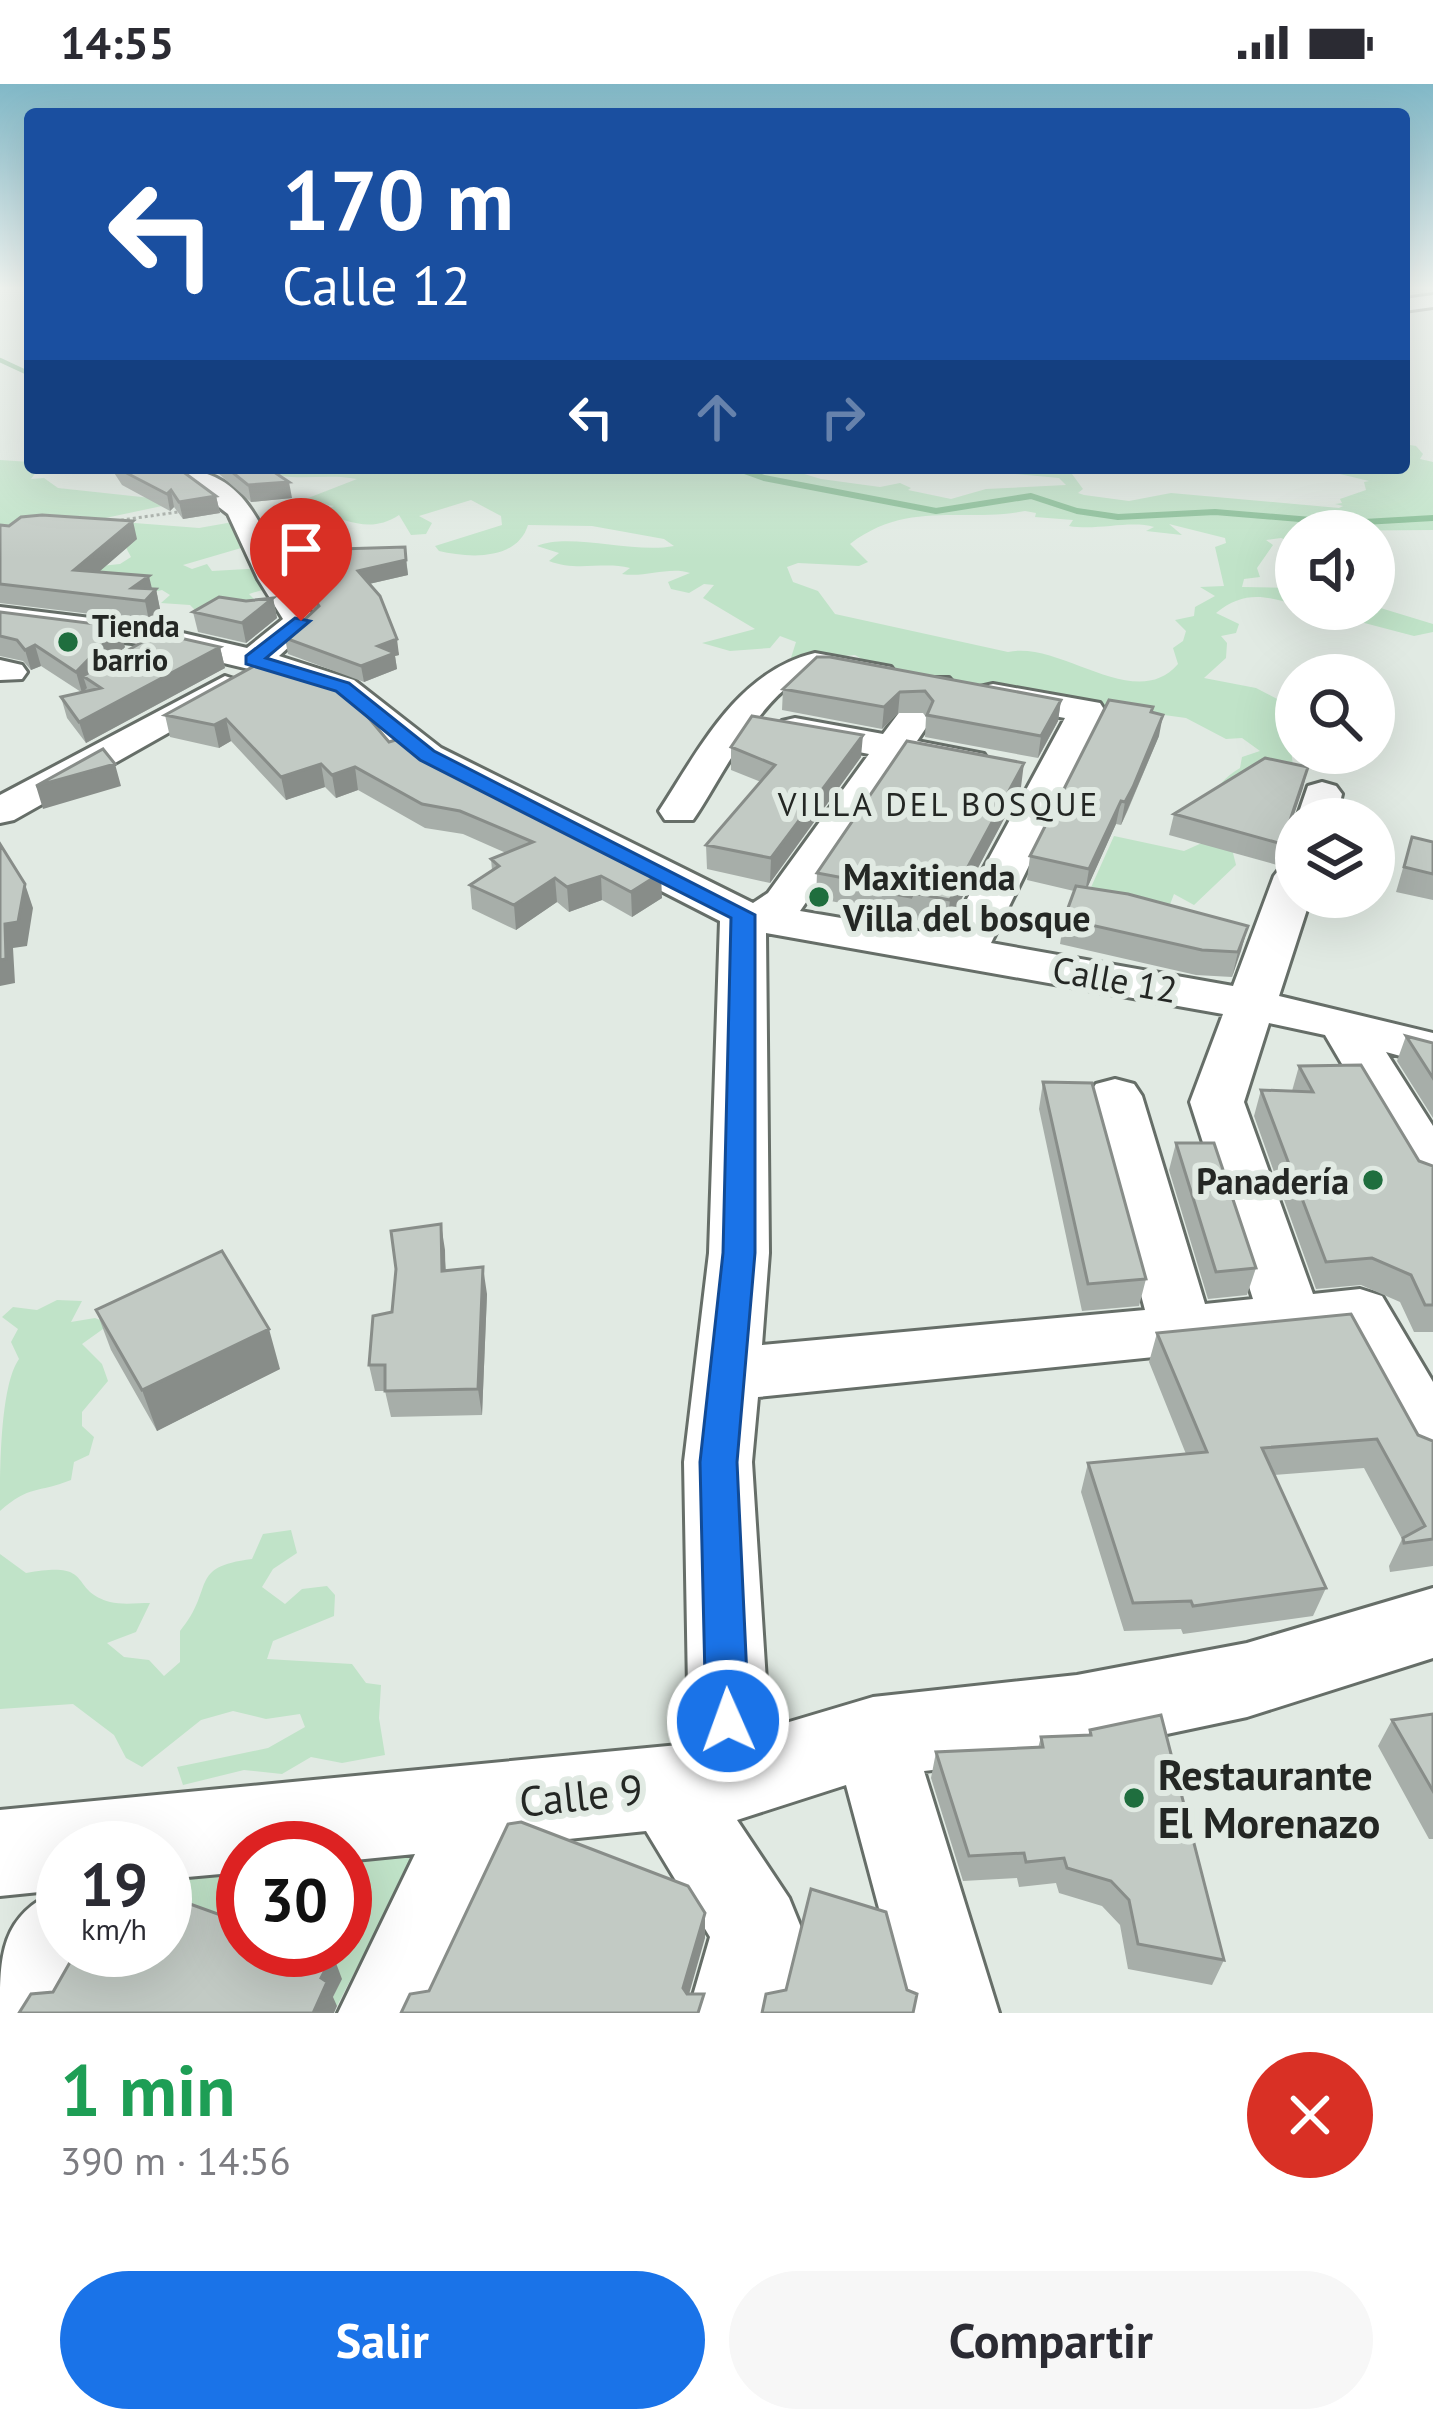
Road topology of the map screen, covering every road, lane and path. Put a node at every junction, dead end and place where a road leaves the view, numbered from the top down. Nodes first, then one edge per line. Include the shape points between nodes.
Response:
1 (192, 474) edge
2 (234, 503) junction
3 (103, 523) edge
4 (0, 617) edge
5 (260, 661) junction
6 (928, 697) junction
7 (741, 718) junction
8 (884, 762) junction
9 (1044, 792) junction
10 (0, 811) edge
11 (679, 811) dead end
12 (753, 916) junction
13 (1282, 918) edge
14 (964, 951) junction
15 (1254, 1006) junction
16 (1342, 1024) junction
17 (1433, 1049) edge
18 (1115, 1096) dead end
19 (1433, 1172) edge
20 (1292, 1321) junction
21 (1182, 1331) junction
22 (730, 1374) junction
23 (1433, 1442) edge
24 (1433, 1623) edge
25 (873, 1737) junction
26 (699, 1784) junction
27 (485, 1804) junction
28 (192, 1836) edge
29 (36, 1850) edge
30 (0, 1853) edge
31 (931, 1938) edge
32 (36, 1975) edge
33 (12, 2013) edge
34 (384, 2013) edge
35 (734, 2013) edge

1 - 2 street
2 - 3 path
2 - 5 street via 301,621
4 - 5 street, Calle 12 via 148,635
5 - 10 street
5 - 12 street, Calle 12 via 342,687 427,756
6 - 7 street via 782,674
6 - 8 street
6 - 9 street via 1087,711
7 - 8 street
7 - 11 street
8 - 9 street
8 - 12 street via 784,902
9 - 14 street
12 - 14 street, Calle 12
12 - 22 street
13 - 15 street
14 - 15 street, Calle 12
15 - 16 street, Calle 12
15 - 20 street via 1217,1102
16 - 17 street, Calle 12
16 - 19 street
18 - 21 street
20 - 21 street
20 - 23 street via 1360,1313
21 - 22 street
22 - 26 street
24 - 25 street, Calle 9 via 1205,1688 1077,1714
25 - 26 street, Calle 9
25 - 31 street
26 - 27 street, Calle 9
26 - 35 street via 757,1930
27 - 28 street, Calle 9
27 - 34 street
29 - 30 street, Calle 9
32 - 33 street

